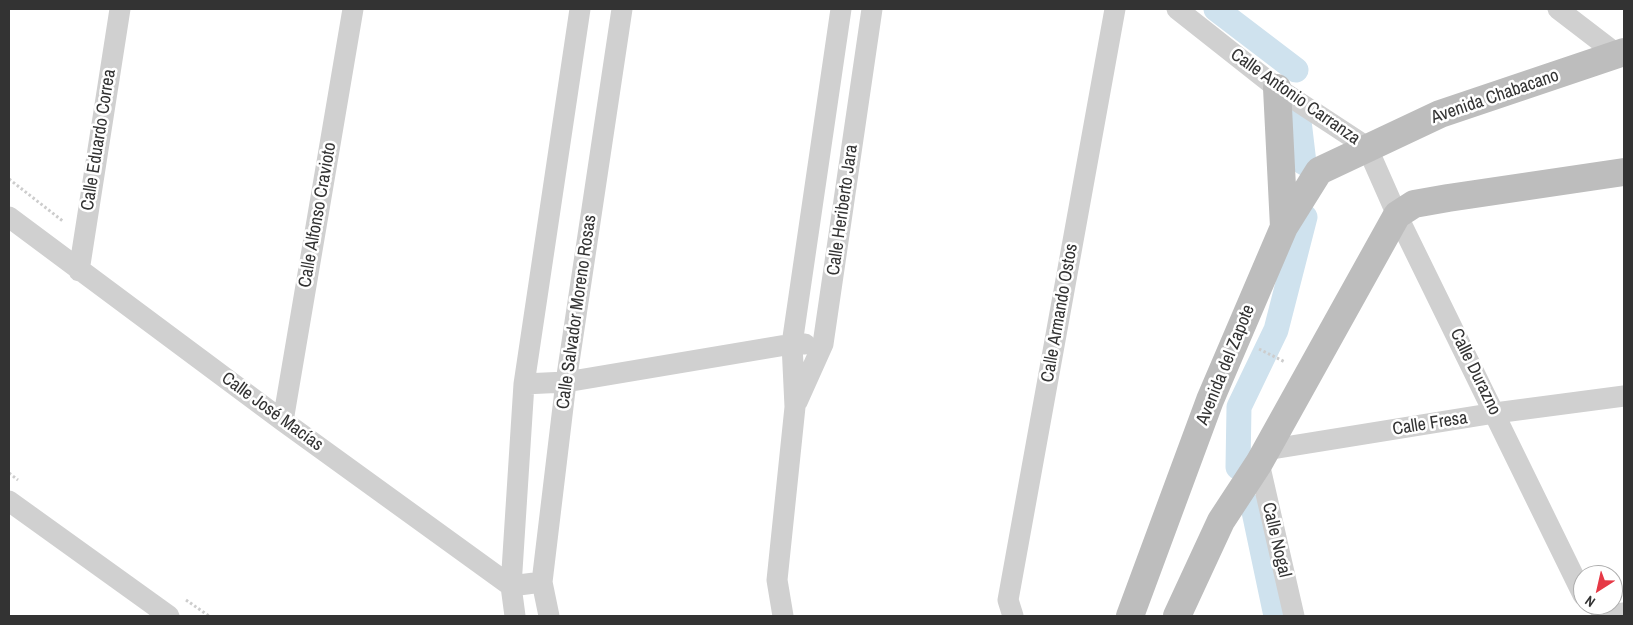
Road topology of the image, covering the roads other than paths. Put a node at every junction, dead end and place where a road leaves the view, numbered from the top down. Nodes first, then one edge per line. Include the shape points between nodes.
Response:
1 (120, 9) edge
2 (353, 9) edge
3 (580, 9) edge
4 (622, 9) edge
5 (841, 9) edge
6 (872, 9) edge
7 (1115, 9) edge
8 (1177, 9) edge
9 (1558, 9) edge
10 (1621, 53) edge
11 (1277, 88) junction
12 (1367, 147) junction
13 (1624, 172) edge
14 (1397, 215) junction
15 (9, 217) edge
16 (1284, 227) junction
17 (80, 270) junction
18 (792, 344) junction
19 (823, 344) junction
20 (566, 382) junction
21 (524, 384) junction
22 (1624, 396) edge
23 (795, 407) junction
24 (1495, 414) junction
25 (283, 421) junction
26 (1262, 457) junction
27 (9, 501) edge
28 (1573, 575) edge
29 (542, 582) junction
30 (511, 586) junction
31 (1624, 613) edge
32 (168, 616) edge
33 (515, 616) edge
34 (549, 616) edge
35 (783, 616) edge
36 (1014, 616) edge
37 (1130, 616) edge
38 (1178, 616) edge
39 (1294, 616) edge
40 (1601, 616) edge

1 - 17 street, Calle Eduardo Correa
2 - 25 street, Calle Alfonso Cravioto
3 - 21 street
4 - 20 street, Calle Salvador Moreno Rosas
5 - 18 street, Calle Heriberto Jara
6 - 19 street, Calle Heriberto Jara
7 - 36 street, Calle Armando Ostos via 1008,600
8 - 11 street, Calle Antonio Carranza
9 - 10 street
10 - 12 main road, Avenida Chabacano via 1440,114
11 - 12 street, Calle Antonio Carranza
11 - 16 main road
12 - 14 street, Calle Durazno
12 - 16 main road, Avenida del Zapote via 1319,171
13 - 14 main road via 1414,204
14 - 24 street, Calle Durazno
14 - 26 main road
15 - 17 street, Calle José Macías
16 - 37 main road, Avenida del Zapote via 1210,400
17 - 25 street, Calle José Macías
18 - 19 street
18 - 20 street
18 - 23 street, Calle Heriberto Jara
19 - 23 street, Calle Heriberto Jara
20 - 21 street
20 - 29 street, Calle Salvador Moreno Rosas
21 - 30 street
22 - 24 street, Calle Fresa
23 - 35 street, Calle Heriberto Jara via 777,580
24 - 26 street, Calle Fresa
24 - 28 street, Calle Durazno
25 - 30 street, Calle José Macías
26 - 38 main road via 1221,521
26 - 39 street, Calle Nogal
27 - 32 street
29 - 30 street
29 - 34 street, Calle Salvador Moreno Rosas
30 - 33 street
31 - 40 street

